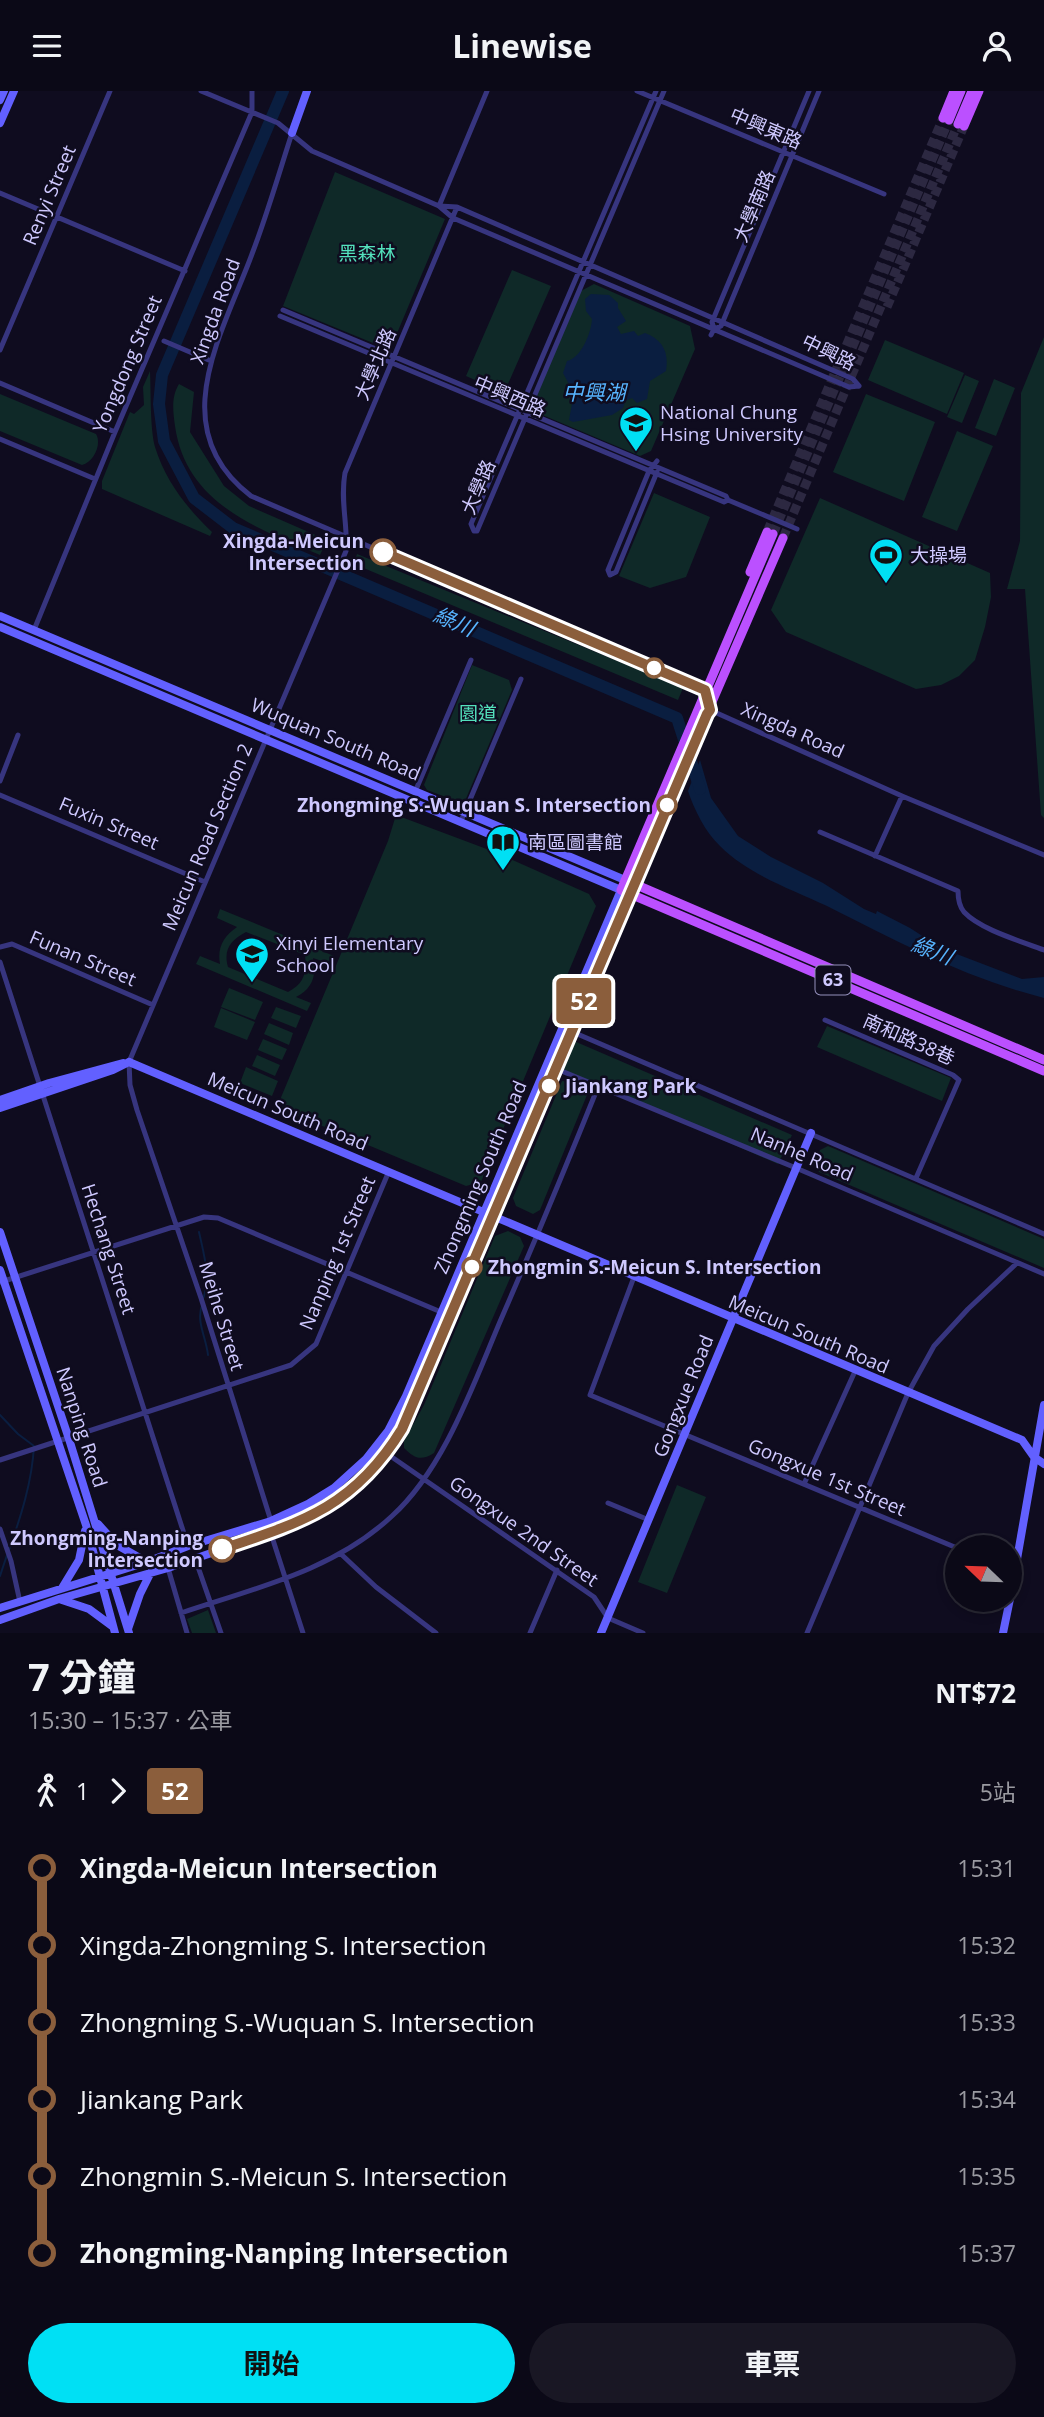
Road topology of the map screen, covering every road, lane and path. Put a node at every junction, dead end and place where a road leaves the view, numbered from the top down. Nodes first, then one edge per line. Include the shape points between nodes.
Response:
1 (4, 91) edge
2 (13, 91) edge
3 (110, 91) edge
4 (201, 91) edge
5 (251, 91) edge
6 (307, 91) edge
7 (488, 91) edge
8 (637, 91) edge
9 (656, 91) edge
10 (664, 91) edge
11 (809, 91) edge
12 (820, 91) edge
13 (954, 91) edge
14 (961, 91) edge
15 (972, 91) edge
16 (979, 91) edge
17 (653, 98) junction
18 (0, 100) edge
19 (660, 101) junction
20 (252, 113) junction
21 (953, 122) junction
22 (0, 123) edge
23 (292, 133) junction
24 (783, 152) junction
25 (792, 156) junction
26 (0, 193) edge
27 (884, 194) dead end
28 (439, 206) junction
29 (457, 207) junction
30 (56, 217) junction
31 (453, 218) junction
32 (583, 262) junction
33 (590, 265) junction
34 (185, 271) junction
35 (579, 271) junction
36 (586, 274) junction
37 (282, 313) dead end
38 (714, 317) junction
39 (723, 321) junction
40 (712, 332) junction
41 (164, 341) dead end
42 (0, 350) edge
43 (394, 360) junction
44 (211, 361) junction
45 (0, 383) edge
46 (519, 412) junction
47 (526, 415) junction
48 (115, 432) junction
49 (0, 439) edge
50 (656, 464) junction
51 (649, 471) junction
52 (657, 474) junction
53 (95, 479) junction
54 (728, 500) junction
55 (797, 529) dead end
56 (770, 533) tunnel mouth
57 (347, 537) junction
58 (785, 539) tunnel mouth
59 (0, 616) edge
60 (0, 627) edge
61 (34, 630) junction
62 (471, 660) dead end
63 (521, 679) dead end
64 (705, 690) junction
65 (705, 711) junction
66 (270, 729) junction
67 (18, 735) dead end
68 (265, 739) junction
69 (0, 781) edge
70 (415, 792) junction
71 (0, 795) edge
72 (902, 796) junction
73 (463, 817) junction
74 (820, 832) dead end
75 (1044, 855) edge
76 (875, 856) junction
77 (205, 882) junction
78 (630, 882) junction
79 (625, 892) junction
80 (0, 947) edge
81 (1044, 950) edge
82 (0, 962) edge
83 (153, 1005) junction
84 (825, 1020) dead end
85 (563, 1027) junction
86 (572, 1032) junction
87 (1044, 1060) edge
88 (129, 1062) junction
89 (547, 1065) junction
90 (556, 1069) junction
91 (1044, 1071) edge
92 (598, 1087) junction
93 (41, 1090) junction
94 (0, 1100) edge
95 (0, 1108) edge
96 (811, 1133) junction
97 (796, 1168) junction
98 (389, 1171) junction
99 (916, 1178) junction
100 (484, 1212) junction
101 (493, 1217) junction
102 (176, 1225) junction
103 (0, 1232) edge
104 (1044, 1234) edge
105 (537, 1235) junction
106 (94, 1253) junction
107 (1017, 1262) junction
108 (0, 1270) edge
109 (347, 1274) junction
110 (1044, 1274) edge
111 (634, 1277) junction
112 (15, 1278) junction
113 (2, 1282) edge
114 (441, 1312) junction
115 (732, 1318) junction
116 (856, 1369) junction
117 (228, 1387) junction
118 (908, 1393) junction
119 (1044, 1405) edge
120 (144, 1412) junction
121 (684, 1435) junction
122 (69, 1439) junction
123 (57, 1442) junction
124 (386, 1453) junction
125 (1034, 1457) junction
126 (0, 1460) edge
127 (1044, 1464) edge
128 (423, 1480) junction
129 (804, 1484) junction
130 (608, 1503) dead end
131 (860, 1507) junction
132 (649, 1520) junction
133 (95, 1521) junction
134 (271, 1521) junction
135 (86, 1525) junction
136 (0, 1529) edge
137 (272, 1532) junction
138 (1019, 1535) edge
139 (945, 1544) edge
140 (188, 1546) junction
141 (341, 1553) junction
142 (198, 1557) junction
143 (147, 1562) junction
144 (168, 1568) junction
145 (557, 1570) junction
146 (110, 1573) junction
147 (151, 1573) junction
148 (99, 1577) junction
149 (285, 1580) junction
150 (114, 1584) junction
151 (102, 1587) junction
152 (62, 1588) junction
153 (59, 1599) junction
154 (20, 1602) junction
155 (211, 1603) junction
156 (0, 1608) edge
157 (1007, 1612) edge
158 (181, 1613) junction
159 (608, 1618) junction
160 (0, 1620) edge
161 (115, 1631) edge
162 (129, 1631) edge
163 (187, 1633) edge
164 (221, 1633) edge
165 (303, 1633) edge
166 (436, 1633) edge
167 (530, 1633) edge
168 (601, 1633) edge
169 (643, 1633) edge
170 (807, 1633) edge
171 (1003, 1633) edge

1 - 18 main road
2 - 22 main road
3 - 30 street, Renyi Street
4 - 20 street, 中興路
5 - 20 street
6 - 23 main road, Xingda Road
7 - 28 street
8 - 17 street, 中興東路
9 - 17 street, 大學路
10 - 19 street, 大學路
11 - 24 street, 大學南路
12 - 25 street, 大學南路
13 - 21 main road
14 - 21 main road
15 - 21 main road
16 - 21 main road
17 - 19 street, 中興東路
17 - 32 street, 大學路
19 - 24 street, 中興東路
19 - 33 street, 大學路
20 - 23 street, 中興路
20 - 34 street, Yongdong Street
23 - 28 street, 中興路 via 312,151
23 - 44 street, Xingda Road
24 - 25 street, 中興東路
24 - 38 street, 大學南路
25 - 27 street, 中興東路
25 - 39 street, 大學南路
26 - 30 street
28 - 29 street, 中興路
28 - 31 street, 中興路
29 - 31 street, 大學北路
29 - 32 street, 中興路
30 - 34 street
30 - 42 street, Renyi Street
31 - 35 street, 中興路
31 - 43 street, 大學北路
32 - 33 street, 中興路
32 - 35 street, 大學路
33 - 36 street, 大學路
33 - 38 street, 中興路
34 - 48 street, Yongdong Street
35 - 36 street, 中興路
35 - 46 street, 大學路
36 - 40 street, 中興路
36 - 47 street, 大學路
37 - 43 street, 中興西路
38 - 39 street, 中興路
38 - 40 street, 大學南路
39 - 40 street, 大學南路
39 - 40 street, 中興路 via 853,379 859,386 849,387
41 - 44 street
43 - 46 street, 中興西路
43 - 57 street, 大學北路 via 345,473 341,493
44 - 57 street, Xingda Road via 204,418 223,468 251,496
45 - 48 street
46 - 47 street, 中興西路
46 - 47 street, 大學路 via 471,524 474,531
47 - 50 street, 中興西路
47 - 51 street, 中興西路
48 - 53 street, Yongdong Street
49 - 53 street
50 - 51 street
50 - 52 street
50 - 54 street, 中興西路
51 - 52 street, 中興西路
51 - 52 street via 608,570 610,575 616,572
52 - 54 street, 中興西路
53 - 61 street, Yongdong Street
54 - 55 street, 中興西路
56 - 64 main road, Zhongming South Road via 712,663
57 - 64 street, Xingda Road
57 - 66 street, Meicun Road Section 2 via 343,560
58 - 65 main road, Zhongming South Road
59 - 61 main road, Wuquan South Road
60 - 68 main road, Wuquan South Road
61 - 66 main road, Wuquan South Road
62 - 70 street
63 - 73 street
64 - 65 main road, Zhongming South Road
65 - 72 street, Xingda Road
65 - 78 main road, Zhongming South Road
65 - 78 main road, Zhongming South Road via 682,747
66 - 68 street, Meicun Road Section 2
66 - 70 main road, Wuquan South Road
67 - 69 street
68 - 73 main road, Wuquan South Road
68 - 77 street, Meicun Road Section 2
70 - 73 main road, Wuquan South Road
71 - 77 street, Fuxin Street
72 - 75 street, Xingda Road
72 - 76 street
73 - 78 main road, Wuquan South Road
73 - 79 main road, Wuquan South Road
74 - 76 street
76 - 81 street via 958,891 963,911 977,922
77 - 83 street, Meicun Road Section 2
78 - 79 main road, Zhongming South Road
78 - 87 main road, Wuquan South Road / 63
79 - 85 main road, Zhongming South Road
79 - 86 main road, Zhongming South Road
79 - 91 main road, Wuquan South Road / 63
80 - 83 street, Funan Street via 12,944
82 - 93 street, Hechang Street
83 - 88 street, Meicun Road Section 2
84 - 99 street, 南和路38巷 via 958,1080
85 - 86 street, Nanhe Road
85 - 89 main road, Zhongming South Road
86 - 90 main road, Zhongming South Road
86 - 96 street, Nanhe Road
88 - 93 main road
88 - 98 main road, Meicun South Road
88 - 102 street, Meihe Street via 130,1085
89 - 90 street, Nanhe Road
89 - 100 main road, Zhongming South Road
90 - 92 street, Nanhe Road
90 - 101 main road, Zhongming South Road
92 - 97 street, Nanhe Road
92 - 105 street
93 - 94 main road
93 - 95 main road
93 - 106 street, Hechang Street
96 - 97 main road, Gongxue Road
96 - 99 street, Nanhe Road
97 - 107 street, Nanhe Road
97 - 115 main road, Gongxue Road
98 - 100 main road, Meicun South Road
98 - 109 street, Nanping 1st Street
99 - 104 street, Nanhe Road
100 - 101 main road, Meicun South Road
100 - 114 main road, Zhongming South Road
101 - 105 main road, Meicun South Road
101 - 124 main road, Zhongming South Road via 402,1429
102 - 106 street
102 - 109 street via 204,1217 224,1219
102 - 117 street, Meihe Street
103 - 112 main road, Nanping Road
105 - 111 main road, Meicun South Road
105 - 128 street via 459,1418
106 - 112 street
106 - 120 street, Hechang Street
107 - 110 street, Nanhe Road
107 - 118 street via 934,1346
108 - 113 main road, Nanping Road
109 - 114 street
109 - 117 street, Nanping 1st Street via 316,1344 291,1365
111 - 115 main road, Meicun South Road
111 - 121 street, Gongxue 1st Street via 590,1395
112 - 113 street
112 - 122 main road, Nanping Road
113 - 123 main road, Nanping Road
114 - 134 main road, Zhongming South Road via 383,1440 334,1488
115 - 116 main road, Meicun South Road
115 - 121 main road, Gongxue Road
116 - 118 main road, Meicun South Road
116 - 129 street
117 - 120 street, Nanping 1st Street
117 - 134 street, Meihe Street
118 - 125 main road, Meicun South Road via 1022,1440
118 - 131 street
119 - 125 main road
120 - 122 street, Nanping 1st Street
120 - 140 street, Hechang Street
121 - 129 street, Gongxue 1st Street
121 - 132 main road, Gongxue Road
122 - 123 street, Nanping 1st Street
122 - 133 main road, Nanping Road
123 - 126 street, Nanping 1st Street
123 - 135 main road, Nanping Road
124 - 128 street, Gongxue 2nd Street
124 - 137 main road, Zhongming South Road via 345,1496
125 - 127 main road, Meicun South Road
125 - 138 main road
128 - 141 street via 393,1516
128 - 145 street, Gongxue 2nd Street
129 - 131 street, Gongxue 1st Street
130 - 132 street
131 - 139 street, Gongxue 1st Street
131 - 170 street
132 - 159 main road, Gongxue Road
133 - 143 main road via 117,1545
133 - 146 main road, Nanping Road
134 - 137 street, Meihe Street
134 - 140 main road, Zhongming South Road
135 - 148 main road, Nanping Road
135 - 152 main road via 83,1550
136 - 154 street
137 - 142 main road, Zhongming South Road
137 - 149 street, Meihe Street
140 - 143 main road, Zhongming South Road
141 - 149 street
141 - 166 street
142 - 144 main road, Zhongming South Road
142 - 155 street
143 - 146 main road, Zhongming South Road
144 - 147 main road, Zhongming South Road
144 - 158 street
145 - 159 street, Gongxue 2nd Street via 594,1597
145 - 167 street
146 - 148 main road, Zhongming South Road
146 - 150 main road, Nanping Road
147 - 150 main road, Zhongming South Road
147 - 162 main road
148 - 151 main road, Nanping Road
148 - 152 main road, Zhongming South Road
149 - 155 street
149 - 165 street, Meihe Street
150 - 151 main road, Zhongming South Road
150 - 162 main road, Nanping Road
151 - 153 main road, Zhongming South Road
151 - 161 main road, Nanping Road
152 - 154 main road, Zhongming South Road
153 - 160 main road, Zhongming South Road
153 - 161 main road via 89,1609
154 - 156 main road, Zhongming South Road
155 - 158 street
155 - 164 street
157 - 171 main road
158 - 163 street
159 - 168 main road, Gongxue Road
159 - 169 street, Gongxue 2nd Street

